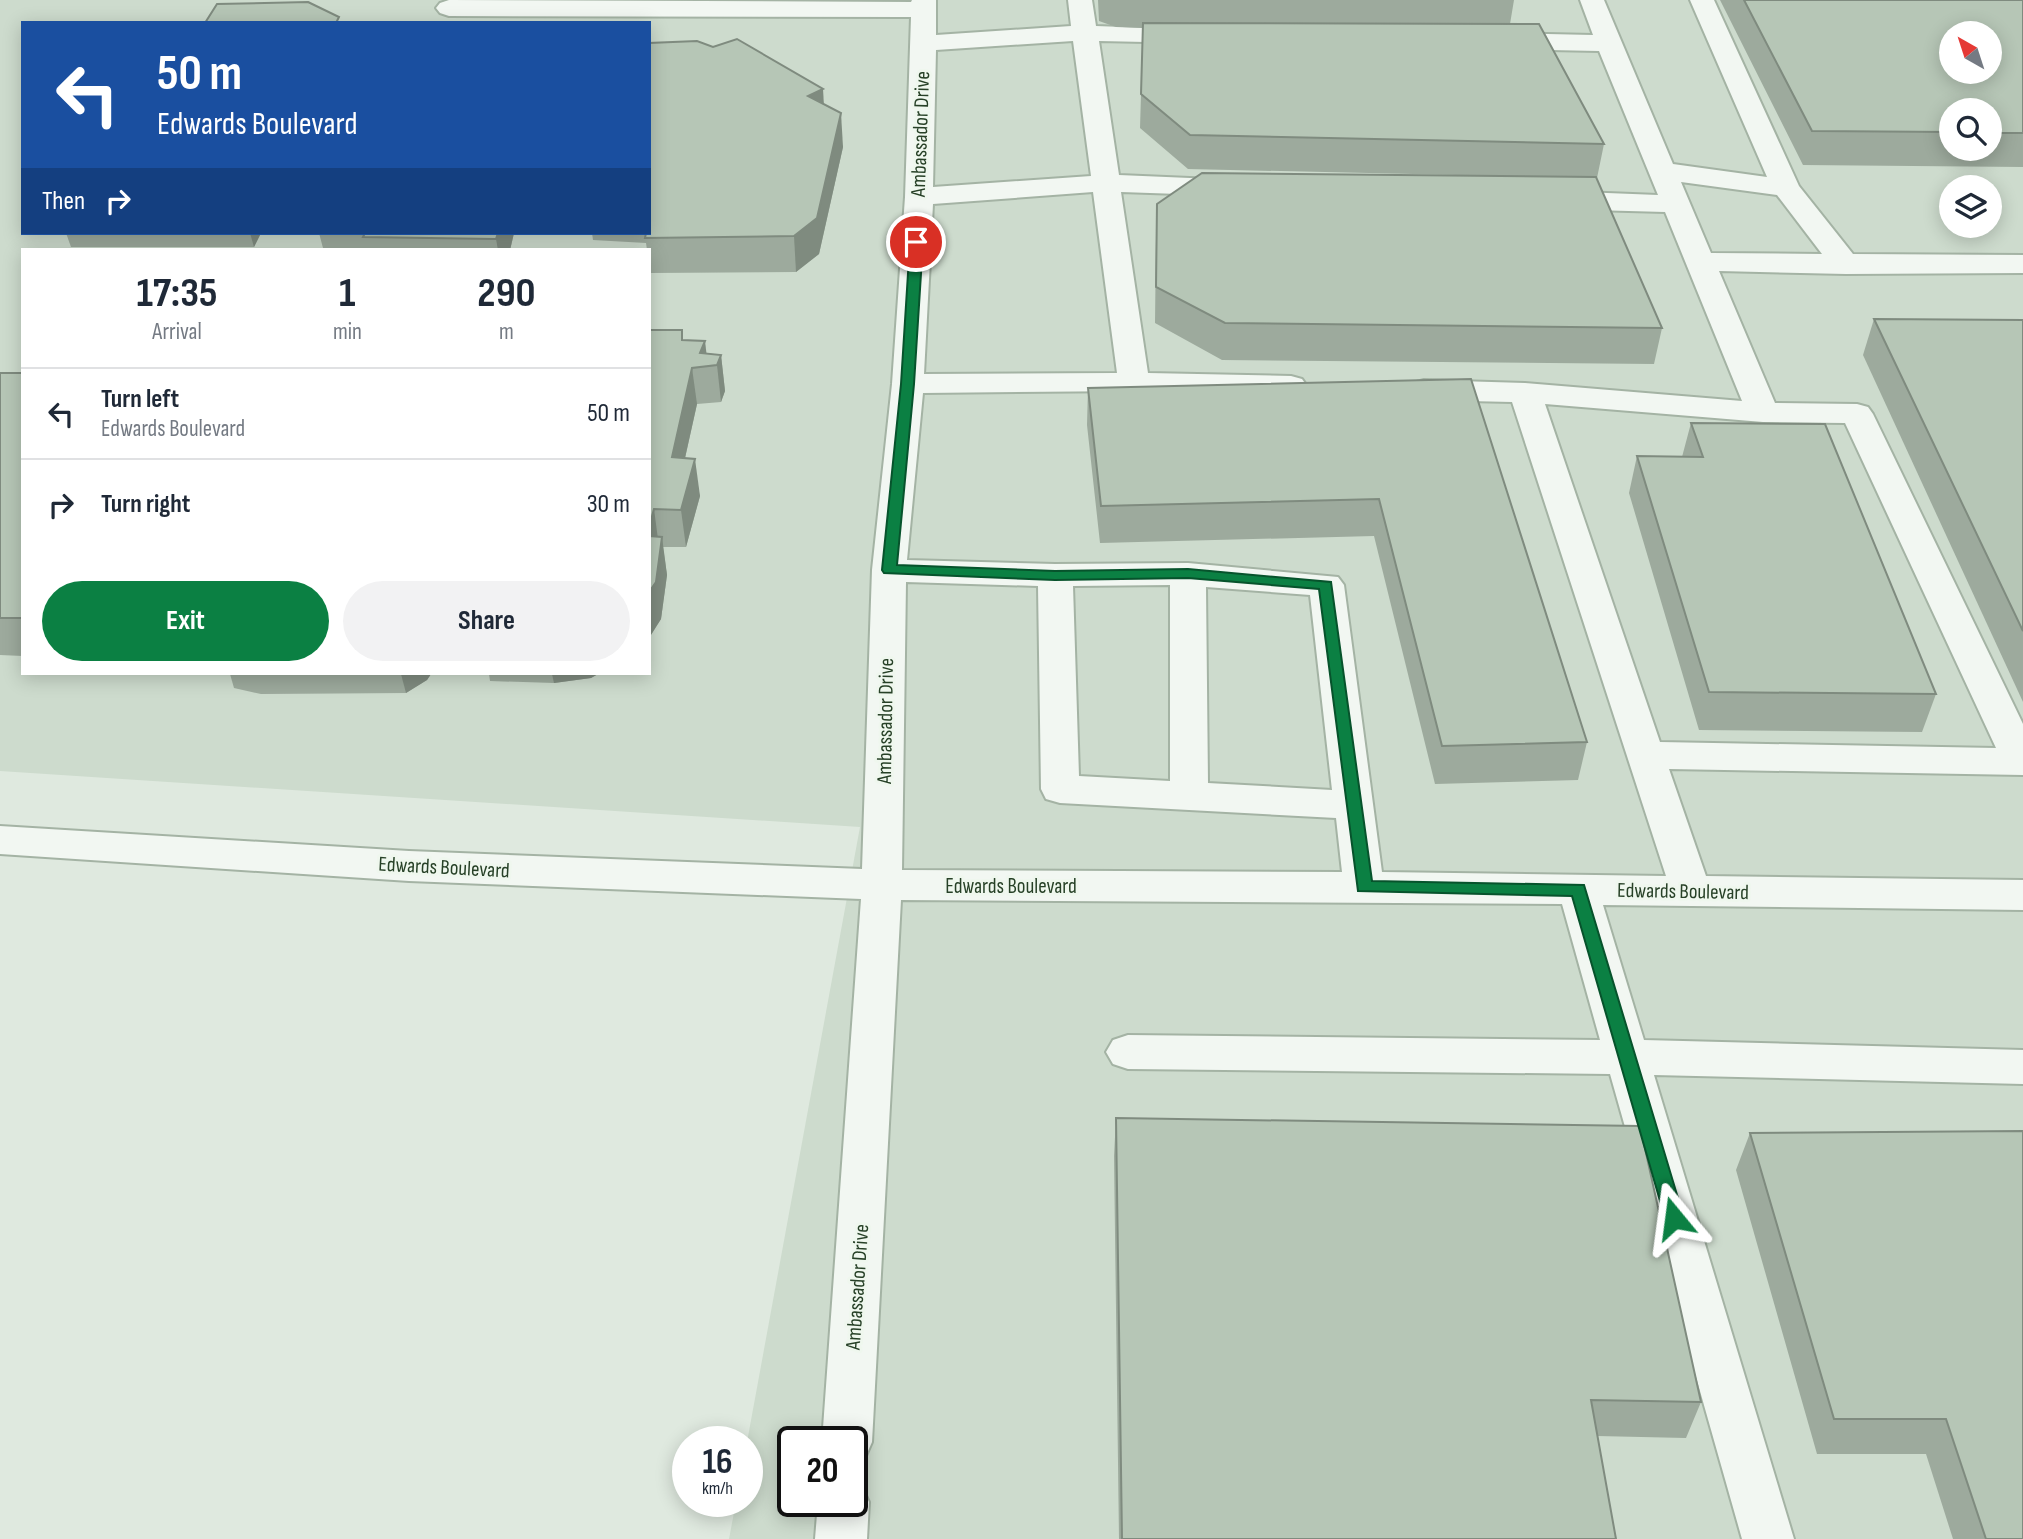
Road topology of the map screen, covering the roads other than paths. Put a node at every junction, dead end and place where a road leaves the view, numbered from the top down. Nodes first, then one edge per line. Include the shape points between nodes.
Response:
1 (1080, 0) edge
2 (1592, 0) edge
3 (1702, 0) edge
4 (923, 5) edge
5 (449, 8) dead end
6 (1084, 33) junction
7 (1222, 36) edge
8 (1471, 40) edge
9 (923, 43) junction
10 (1609, 43) junction
11 (1663, 171) junction
12 (1106, 183) junction
13 (1786, 188) junction
14 (1259, 189) edge
15 (919, 197) junction
16 (1523, 199) edge
17 (1676, 204) junction
18 (1701, 262) junction
19 (2023, 264) edge
20 (1846, 265) junction
21 (1134, 382) junction
22 (908, 384) junction
23 (1316, 387) edge
24 (1399, 389) edge
25 (1525, 393) junction
26 (1763, 412) junction
27 (889, 570) junction
28 (1188, 574) junction
29 (1055, 575) junction
30 (1646, 755) junction
31 (2023, 763) edge
32 (1189, 796) junction
33 (1354, 805) junction
34 (0, 840) edge
35 (881, 885) junction
36 (1364, 887) junction
37 (1578, 890) junction
38 (1691, 891) junction
39 (2023, 895) edge
40 (1128, 1052) dead end
41 (1628, 1057) junction
42 (2023, 1067) edge
43 (848, 1426) edge
44 (842, 1517) edge
45 (841, 1539) edge
46 (1768, 1539) edge

1 - 6 street
2 - 10 street
3 - 13 street
4 - 5 street
4 - 9 street, Ambassador Drive
6 - 7 street
6 - 9 street
6 - 12 street
8 - 10 street
9 - 15 street, Ambassador Drive
10 - 11 street
11 - 13 street
11 - 17 street
12 - 14 street
12 - 15 street
12 - 21 street
13 - 20 street
15 - 22 street, Ambassador Drive
16 - 17 street
17 - 18 street
18 - 20 street
18 - 26 street
19 - 20 street
21 - 22 street
21 - 23 street
22 - 27 street, Ambassador Drive
24 - 25 street
25 - 26 street
25 - 30 street
26 - 31 street via 1857,414
27 - 29 street
27 - 35 street, Ambassador Drive
28 - 29 street
28 - 32 street
28 - 33 street via 1326,585
29 - 32 street via 1060,789
30 - 31 street
30 - 38 street
32 - 33 street
33 - 36 street
34 - 35 street, Edwards Boulevard via 409,866
35 - 36 street, Edwards Boulevard
35 - 43 street, Ambassador Drive
36 - 37 street, Edwards Boulevard
37 - 38 street, Edwards Boulevard
37 - 41 street
38 - 39 street, Edwards Boulevard
40 - 41 street
41 - 42 street
41 - 46 street
44 - 45 street

